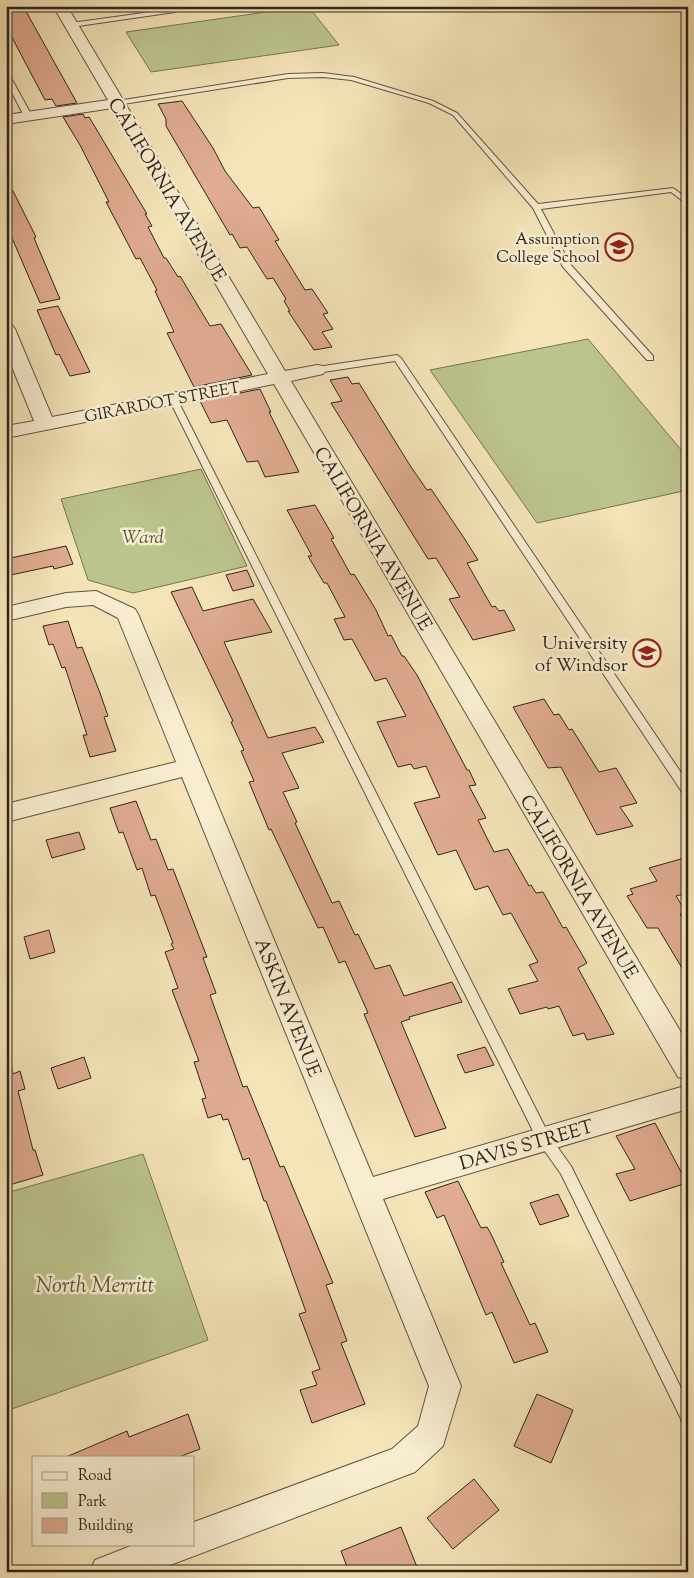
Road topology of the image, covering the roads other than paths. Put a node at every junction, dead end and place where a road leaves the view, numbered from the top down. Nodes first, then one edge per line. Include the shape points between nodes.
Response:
1 (60, 6) edge
2 (173, 11) dead end
3 (71, 25) junction
4 (6, 74) edge
5 (118, 103) junction
6 (28, 116) junction
7 (6, 120) edge
8 (688, 203) edge
9 (536, 207) junction
10 (6, 329) edge
11 (650, 358) dead end
12 (317, 370) joint
13 (280, 378) junction
14 (173, 399) junction
15 (45, 424) junction
16 (6, 432) edge
17 (6, 614) edge
18 (190, 767) junction
19 (688, 792) edge
20 (6, 813) edge
21 (688, 1069) edge
22 (688, 1097) edge
23 (544, 1139) junction
24 (365, 1192) junction
25 (688, 1418) edge
26 (195, 1539) edge
27 (176, 1546) edge
28 (107, 1572) edge

1 - 3 street, CALIFORNIA AVENUE
2 - 3 lane
3 - 5 street, CALIFORNIA AVENUE
4 - 6 lane
5 - 6 street
5 - 9 lane via 288,76 323,74 352,78 431,102 455,114
5 - 13 street, CALIFORNIA AVENUE
6 - 7 street
8 - 9 lane via 674,190
9 - 11 lane via 566,265
10 - 15 street
12 - 13 street, GIRARDOT STREET
12 - 19 lane via 397,358
13 - 14 street, GIRARDOT STREET
13 - 21 street, CALIFORNIA AVENUE
14 - 15 street, GIRARDOT STREET
14 - 23 lane
15 - 16 street, GIRARDOT STREET
17 - 18 street, ASKIN AVENUE via 66,600 96,598 127,614
18 - 20 street
18 - 24 street, ASKIN AVENUE
22 - 23 street, DAVIS STREET
23 - 24 street, DAVIS STREET
23 - 25 lane via 566,1170
24 - 26 street, ASKIN AVENUE via 445,1386 432,1435 403,1461
27 - 28 street

